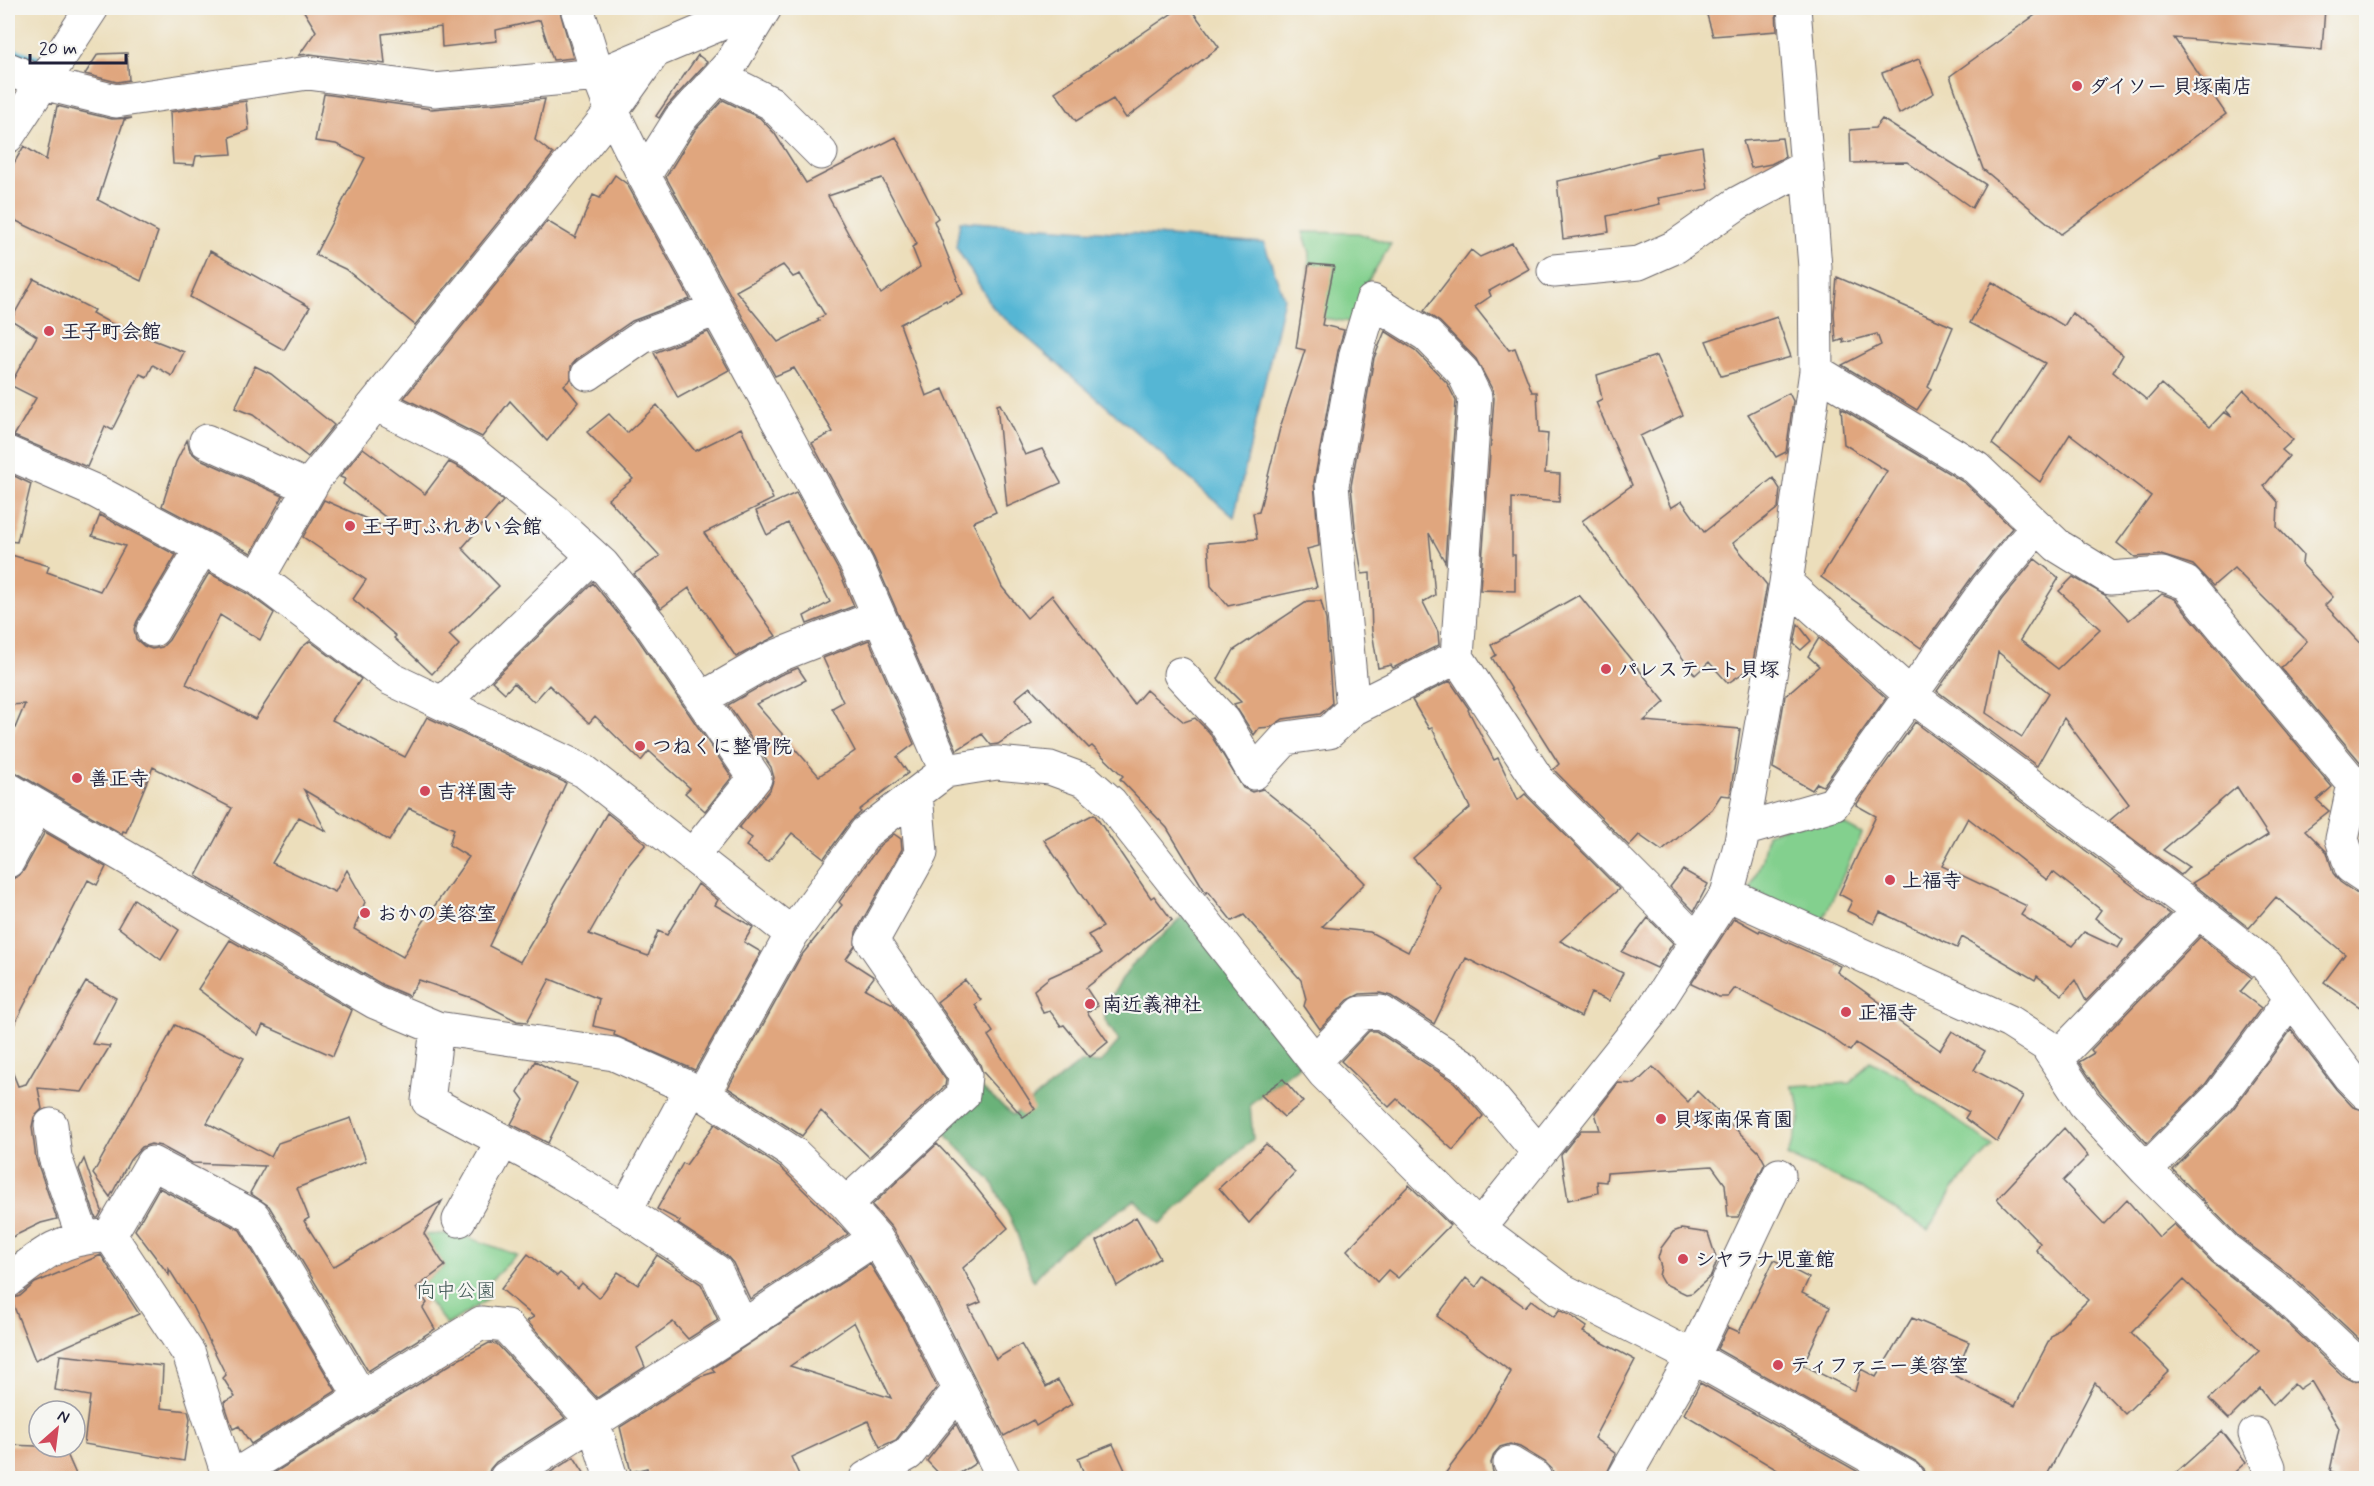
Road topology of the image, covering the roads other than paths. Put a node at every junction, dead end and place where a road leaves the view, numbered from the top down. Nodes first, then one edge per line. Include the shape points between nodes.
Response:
1 (92, 8) edge
2 (577, 8) edge
3 (758, 8) edge
4 (765, 8) edge
5 (1794, 8) edge
6 (654, 52) junction
7 (8, 69) edge
8 (598, 75) junction
9 (718, 77) junction
10 (42, 83) junction
11 (612, 111) junction
12 (8, 136) edge
13 (820, 153) dead end
14 (1807, 166) junction
15 (644, 176) junction
16 (1554, 272) dead end
17 (717, 309) junction
18 (1816, 371) junction
19 (588, 374) dead end
20 (375, 404) junction
21 (206, 441) dead end
22 (8, 453) edge
23 (310, 488) junction
24 (2037, 527) junction
25 (202, 548) junction
26 (593, 557) junction
27 (258, 578) junction
28 (1786, 583) junction
29 (879, 616) junction
30 (153, 630) dead end
31 (1457, 657) junction
32 (1180, 674) dead end
33 (1912, 696) junction
34 (701, 699) junction
35 (443, 703) junction
36 (1353, 709) junction
37 (946, 771) junction
38 (8, 789) edge
39 (916, 794) junction
40 (36, 806) junction
41 (1743, 830) junction
42 (692, 856) junction
43 (8, 861) edge
44 (2367, 877) edge
45 (1726, 894) junction
46 (2198, 912) junction
47 (792, 934) junction
48 (1697, 941) junction
49 (2291, 999) junction
50 (437, 1028) junction
51 (2056, 1059) junction
52 (1315, 1061) junction
53 (2361, 1074) edge
54 (697, 1092) junction
55 (51, 1125) dead end
56 (503, 1141) junction
57 (1539, 1153) junction
58 (2146, 1170) junction
59 (1779, 1175) dead end
60 (846, 1204) junction
61 (625, 1211) junction
62 (459, 1220) dead end
63 (1479, 1228) junction
64 (97, 1236) junction
65 (876, 1238) junction
66 (8, 1281) edge
67 (742, 1327) junction
68 (1693, 1357) junction
69 (2367, 1357) edge
70 (960, 1390) junction
71 (361, 1397) junction
72 (593, 1421) junction
73 (2255, 1434) dead end
74 (230, 1479) edge
75 (506, 1479) edge
76 (612, 1479) edge
77 (866, 1479) edge
78 (1004, 1479) edge
79 (1624, 1479) edge
80 (1908, 1479) edge
81 (2268, 1479) edge

1 - 10 street
2 - 8 street
3 - 6 street
4 - 9 street via 732,62
5 - 14 street
6 - 8 street
6 - 11 street
7 - 10 street
8 - 10 street via 434,90 308,73 116,101
8 - 11 street
9 - 13 street via 771,103
9 - 15 street via 680,119
10 - 12 street
11 - 15 street
11 - 20 street
14 - 16 street via 1738,203 1675,247 1640,263
14 - 18 street via 1815,267
15 - 17 street
17 - 19 street via 642,337
17 - 29 street via 857,565
18 - 24 street via 1976,468
18 - 28 street
20 - 23 street
20 - 26 street via 474,454
21 - 23 street
22 - 25 street via 98,492
23 - 27 street
24 - 33 street via 1988,588
24 - 44 street via 2058,546 2110,578 2162,574 2186,584 2354,784 2342,839 2351,867
25 - 27 street
25 - 30 street
26 - 34 street via 651,625
26 - 35 street
27 - 35 street via 391,679
28 - 33 street
28 - 41 street
29 - 34 street via 772,658
29 - 37 street
31 - 36 street
31 - 36 street via 1474,397 1463,372 1427,335 1372,301 1356,354 1332,484
31 - 48 street via 1540,783
32 - 36 street via 1224,721 1254,773 1286,738 1329,732
33 - 41 street via 1833,804
33 - 46 street
34 - 42 street via 754,778
35 - 42 street via 584,771
37 - 39 street
37 - 52 street via 997,763 1050,768 1086,781 1111,803
38 - 40 street
39 - 47 street via 866,832
39 - 60 street via 921,853 872,942 964,1075 963,1095
40 - 43 street
40 - 50 street via 375,1002
41 - 45 street
42 - 47 street
45 - 48 street
45 - 51 street via 2010,1022 2046,1045
46 - 49 street via 2266,965
46 - 51 street
47 - 54 street
48 - 57 street via 1650,1014
49 - 53 street
49 - 58 street via 2218,1098
50 - 54 street via 614,1054
50 - 56 street via 428,1101
51 - 58 street via 2084,1103
52 - 57 street via 1361,1013 1381,1012 1467,1068
52 - 63 street
54 - 60 street via 793,1153
54 - 61 street
55 - 64 street via 55,1157
56 - 61 street
56 - 62 street
57 - 63 street
58 - 69 street via 2225,1250 2282,1293 2357,1363
59 - 68 street
60 - 65 street
61 - 67 street via 716,1271
63 - 68 street via 1560,1289
64 - 66 street via 56,1246
64 - 71 street via 152,1163 253,1216
64 - 74 street via 189,1354
65 - 67 street
65 - 70 street via 920,1309
67 - 72 street
68 - 79 street
68 - 80 street
70 - 77 street via 908,1454
70 - 78 street
71 - 72 street via 481,1323 506,1326
71 - 74 street
72 - 75 street
72 - 76 street
73 - 81 street via 2269,1467

